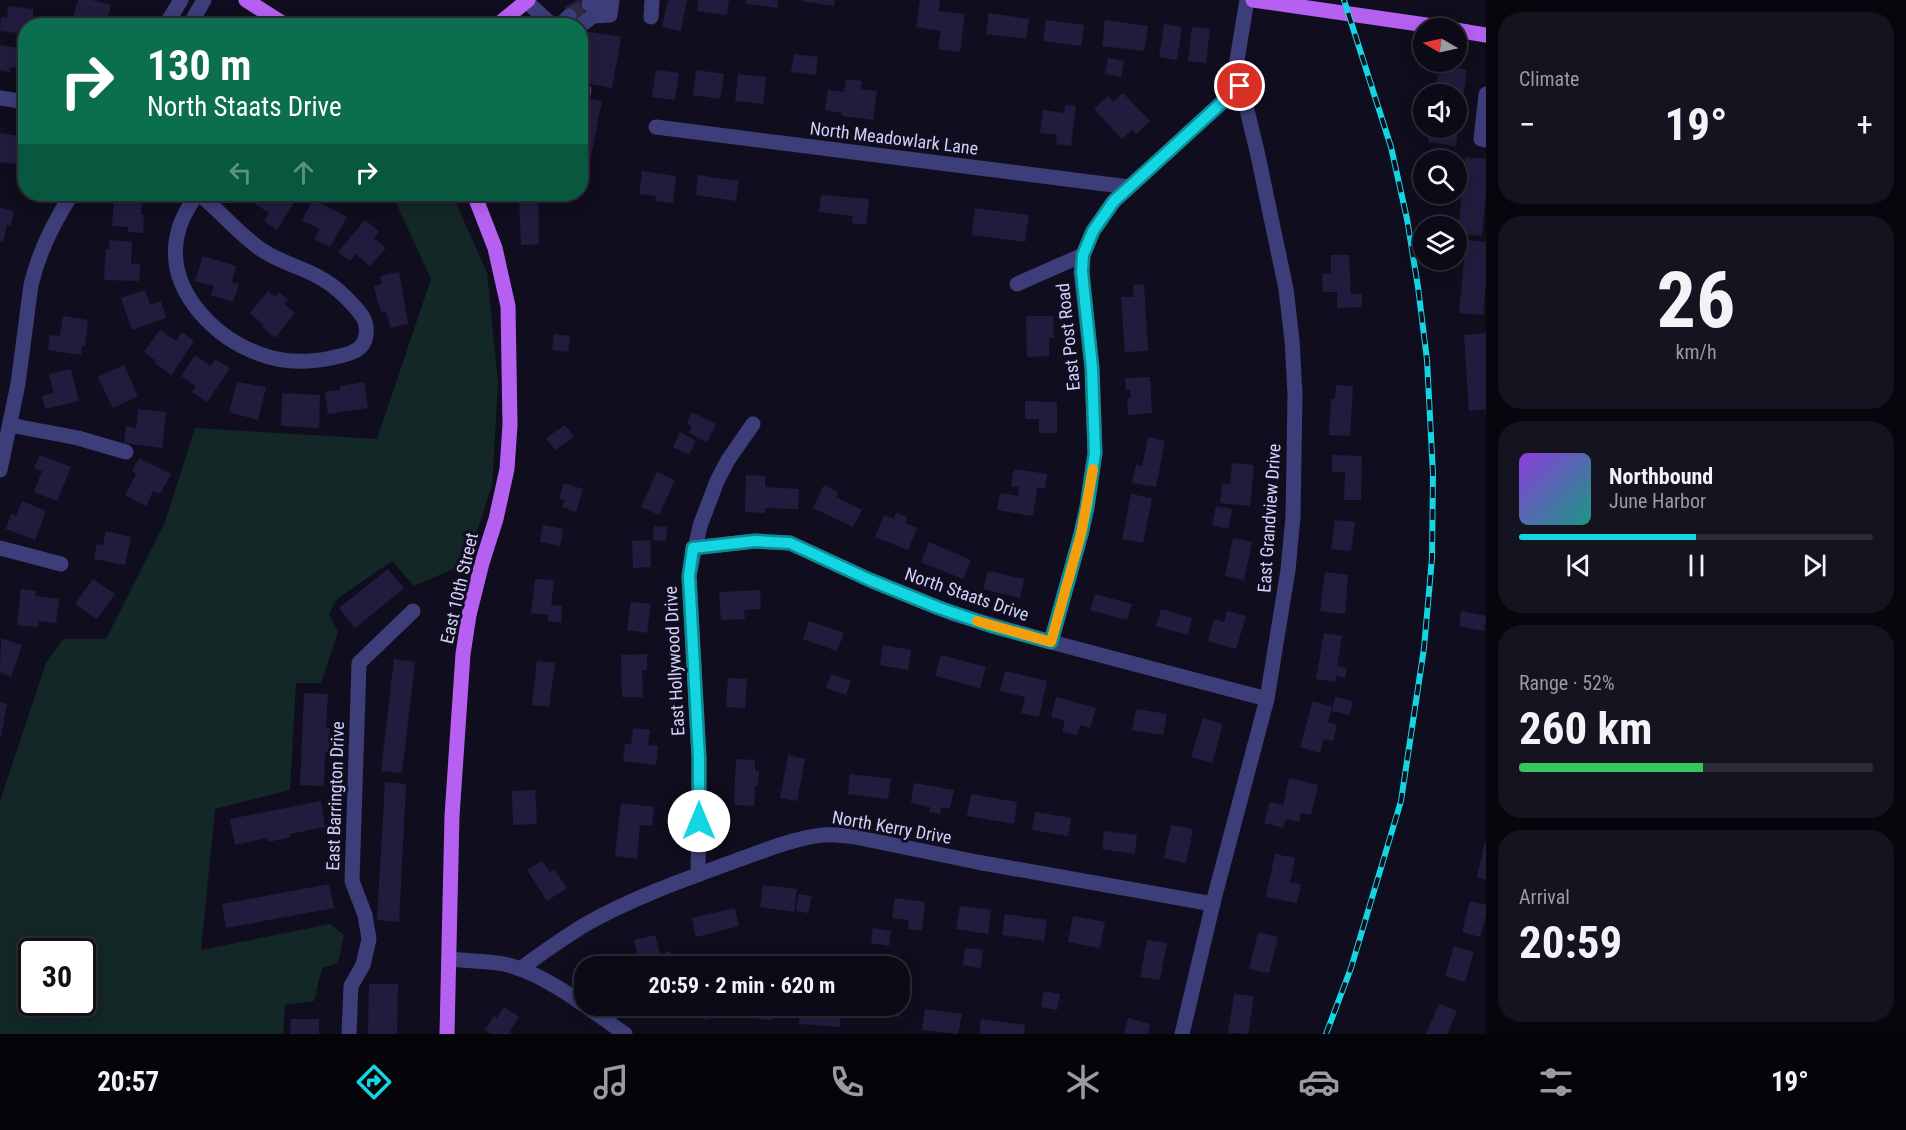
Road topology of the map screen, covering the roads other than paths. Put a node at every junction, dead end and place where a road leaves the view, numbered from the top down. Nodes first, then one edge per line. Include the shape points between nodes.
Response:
1 (181, 0) edge
2 (204, 0) edge
3 (246, 0) edge
4 (652, 0) edge
5 (1246, 0) edge
6 (1253, 0) edge
7 (527, 1) edge
8 (612, 3) edge
9 (589, 4) dead end
10 (651, 16) dead end
11 (170, 18) edge
12 (194, 18) edge
13 (274, 18) edge
14 (506, 18) edge
15 (545, 18) edge
16 (585, 18) edge
17 (1413, 23) edge
18 (1467, 32) edge
19 (1486, 35) edge
20 (1240, 86) junction
21 (1486, 94) edge
22 (0, 98) edge
23 (18, 101) edge
24 (656, 127) dead end
25 (1486, 140) edge
26 (1128, 187) junction
27 (68, 201) edge
28 (194, 201) edge
29 (206, 201) edge
30 (477, 201) edge
31 (1083, 255) junction
32 (1017, 284) dead end
33 (753, 424) dead end
34 (10, 425) junction
35 (126, 452) dead end
36 (0, 470) edge
37 (0, 548) edge
38 (693, 548) junction
39 (61, 564) dead end
40 (413, 611) dead end
41 (1051, 642) junction
42 (1267, 699) junction
43 (698, 875) junction
44 (1213, 904) junction
45 (449, 959) junction
46 (520, 969) junction
47 (349, 1034) edge
48 (447, 1034) edge
49 (625, 1034) edge
50 (1182, 1034) edge

1 - 11 street
2 - 12 street
3 - 13 main road
4 - 10 street
5 - 20 street, East Grandview Drive via 1237,60
6 - 17 main road
7 - 14 main road
7 - 15 street
8 - 9 street
8 - 16 street via 610,15
18 - 19 main road
20 - 26 street, East Post Road
20 - 42 street, East Grandview Drive via 1284,278 1295,394 1293,517
21 - 25 street via 1482,139
22 - 23 street
24 - 26 street, North Meadowlark Lane
26 - 31 street, East Post Road via 1093,231
27 - 34 street via 46,237 35,269
28 - 29 street via 180,224 175,256 181,284 203,316 241,345 261,355 291,361 349,354 363,345 367,325 349,299 324,280 260,249
30 - 45 main road, East 10th Street via 495,248 508,306 510,425 507,469 469,615 463,654 452,816
31 - 32 street
31 - 41 street, East Post Road via 1095,453 1081,534
33 - 38 street, East Hollywood Drive via 717,482
34 - 35 street
34 - 36 street
37 - 39 street
38 - 41 street, North Staats Drive via 755,541 790,543 934,606
38 - 43 street, East Hollywood Drive via 689,576 699,758
40 - 47 street, East Barrington Drive via 359,663 352,881 369,939 363,965 351,986
41 - 42 street, North Staats Drive
42 - 44 street, East Grandview Drive
43 - 44 street, North Kerry Drive via 801,839 836,834
43 - 46 street, North Kerry Drive via 597,918
44 - 50 street, East Grandview Drive
45 - 46 street
45 - 48 main road, East 10th Street
46 - 49 street via 565,992

